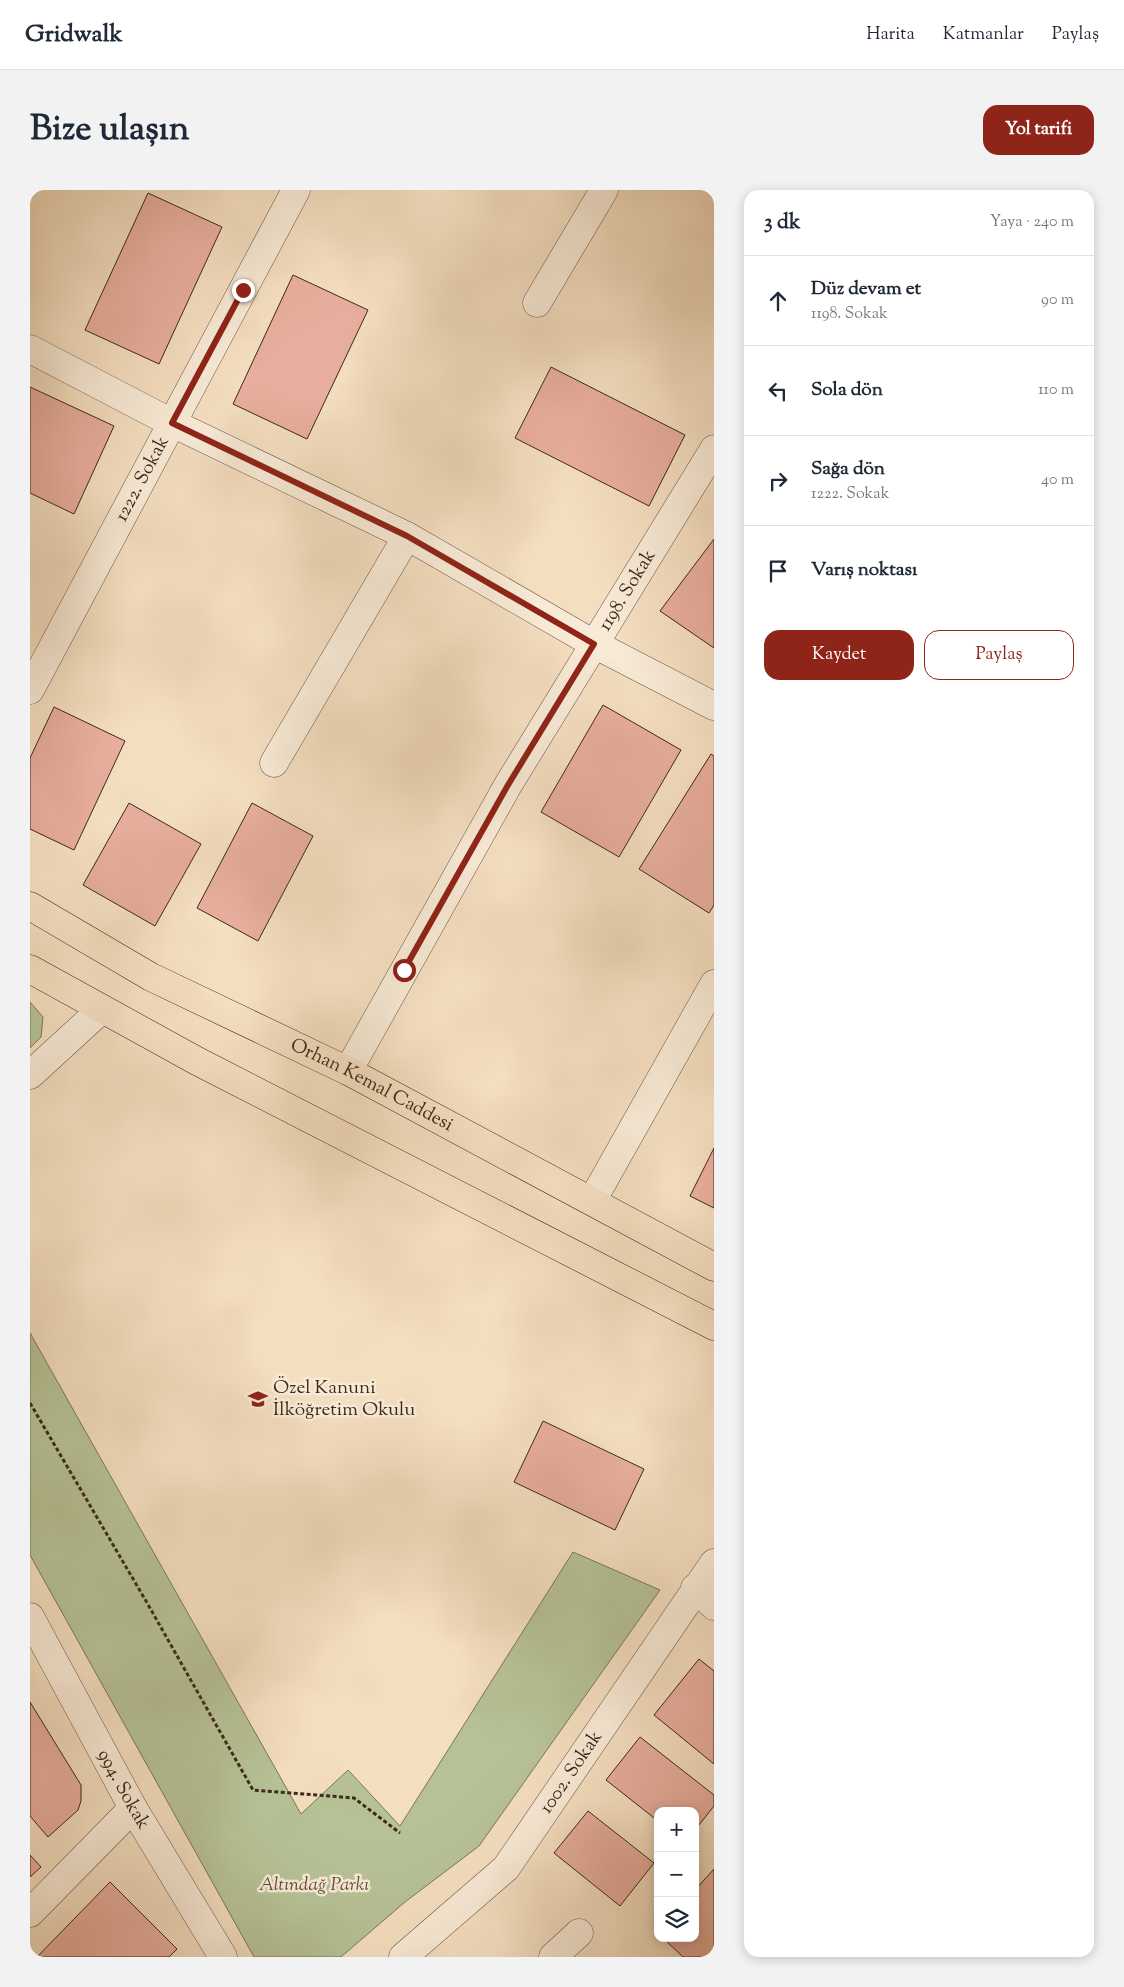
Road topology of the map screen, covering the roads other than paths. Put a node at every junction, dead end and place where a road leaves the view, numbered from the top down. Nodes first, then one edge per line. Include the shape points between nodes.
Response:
1 (296, 190) edge
2 (604, 190) edge
3 (537, 304) dead end
4 (30, 349) edge
5 (172, 423) junction
6 (714, 450) edge
7 (407, 536) junction
8 (594, 644) junction
9 (30, 690) edge
10 (714, 706) edge
11 (274, 763) dead end
12 (30, 906) edge
13 (30, 969) edge
14 (714, 984) edge
15 (102, 1009) junction
16 (348, 1071) junction
17 (30, 1075) edge
18 (592, 1201) junction
19 (714, 1267) edge
20 (714, 1326) edge
21 (714, 1562) edge
22 (705, 1597) edge
23 (30, 1617) edge
24 (37, 1649) edge
25 (133, 1808) junction
26 (30, 1913) edge
27 (579, 1933) dead end
28 (223, 1957) edge
29 (403, 1957) edge
30 (553, 1957) edge

1 - 5 street, 1222. Sokak
2 - 3 street
4 - 5 street
5 - 7 street
5 - 9 street, 1222. Sokak
6 - 8 street, 1198. Sokak
7 - 8 street
7 - 11 street
8 - 10 street
8 - 16 street, 1198. Sokak via 508,785
12 - 16 main road, Orhan Kemal Caddesi via 151,977
13 - 15 main road
14 - 18 street
15 - 17 street
15 - 20 main road via 197,1062
16 - 18 main road, Orhan Kemal Caddesi
18 - 19 main road, Orhan Kemal Caddesi
21 - 22 street, 1002. Sokak
22 - 29 street, 1002. Sokak via 506,1868
23 - 24 street, 994. Sokak
24 - 25 street, 994. Sokak
25 - 26 street
25 - 28 street, 994. Sokak
27 - 30 street

